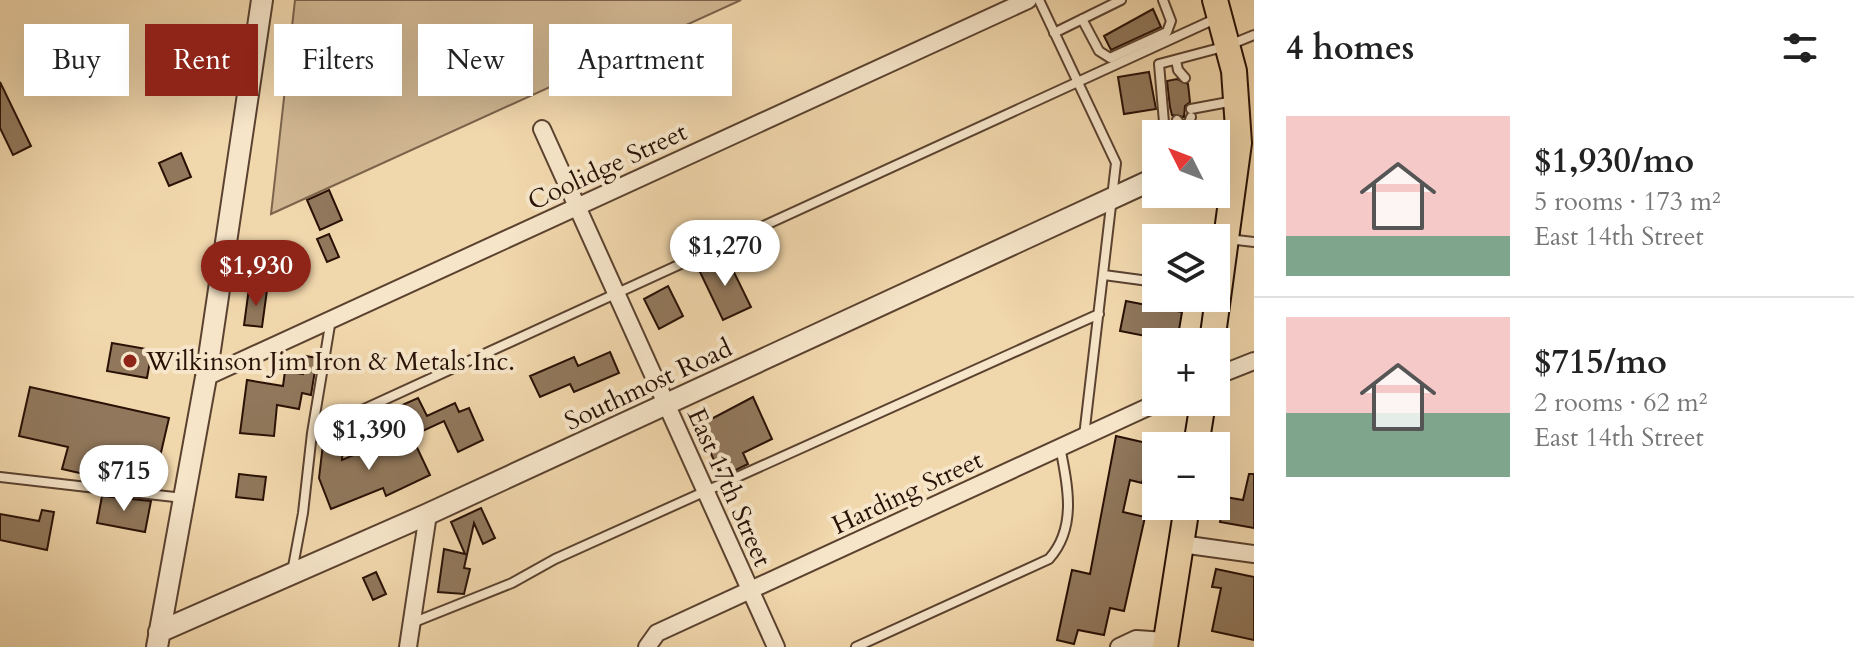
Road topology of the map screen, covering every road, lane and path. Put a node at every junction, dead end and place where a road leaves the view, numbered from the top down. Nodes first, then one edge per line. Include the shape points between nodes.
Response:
1 (262, 0) edge
2 (1028, 0) edge
3 (1039, 0) edge
4 (1121, 0) edge
5 (1163, 0) edge
6 (1217, 8) edge
7 (1082, 19) junction
8 (1054, 33) junction
9 (1254, 35) edge
10 (1169, 36) junction
11 (1227, 46) junction
12 (1176, 60) junction
13 (1178, 70) junction
14 (1185, 78) dead end
15 (1171, 80) dead end
16 (1078, 82) junction
17 (1237, 101) junction
18 (1164, 120) edge
19 (1188, 120) edge
20 (542, 129) dead end
21 (1239, 138) junction
22 (1230, 142) edge
23 (1142, 185) edge
24 (1113, 198) junction
25 (578, 205) junction
26 (1229, 224) edge
27 (1230, 239) edge
28 (1254, 242) edge
29 (1104, 275) junction
30 (1142, 280) edge
31 (618, 293) junction
32 (1099, 314) junction
33 (331, 319) junction
34 (1254, 361) edge
35 (1230, 370) edge
36 (206, 377) junction
37 (666, 403) junction
38 (1142, 410) edge
39 (312, 433) junction
40 (1084, 436) junction
41 (1060, 447) junction
42 (0, 477) edge
43 (706, 491) junction
44 (184, 498) junction
45 (428, 514) junction
46 (1185, 520) edge
47 (1181, 544) junction
48 (1254, 554) edge
49 (292, 575) junction
50 (751, 590) junction
51 (412, 623) junction
52 (158, 640) edge
53 (1166, 644) edge
54 (408, 647) edge
55 (647, 647) edge
56 (776, 647) edge
57 (856, 647) edge
58 (1119, 647) edge

1 - 36 street
2 - 25 street, Coolidge Street
3 - 8 lane
4 - 7 lane
5 - 10 lane via 1171,21
6 - 10 lane
6 - 11 main road
7 - 8 lane
7 - 10 lane via 1099,51 1110,58
8 - 16 lane
9 - 11 lane
10 - 16 lane
11 - 12 lane
11 - 17 main road
12 - 13 lane
12 - 18 lane via 1159,64
13 - 14 lane
13 - 15 lane
16 - 24 lane via 1116,163
16 - 31 lane
17 - 19 lane via 1191,113
17 - 21 main road
20 - 25 street, East 17th Street
21 - 22 street
21 - 26 main road
23 - 24 street, Southmost Road
24 - 29 lane
24 - 37 street, Southmost Road
25 - 31 street, East 17th Street
25 - 33 street, Coolidge Street
27 - 28 lane
29 - 30 lane
29 - 32 lane
31 - 37 street, East 17th Street
31 - 39 lane
32 - 40 lane
32 - 43 lane
33 - 36 street, Coolidge Street
33 - 39 lane
34 - 35 street
36 - 44 street
37 - 43 street, East 17th Street
37 - 45 street, Southmost Road
38 - 40 street, Harding Street
39 - 49 lane
40 - 41 street, Harding Street
41 - 50 street, Harding Street
41 - 57 lane via 1068,522 1063,543 1049,559
42 - 44 lane
43 - 50 street, East 17th Street
43 - 51 lane via 512,583
44 - 52 street
45 - 49 street, Southmost Road
45 - 51 street
46 - 47 main road
47 - 48 street
47 - 53 main road
49 - 52 street, Southmost Road
50 - 55 street, Harding Street via 657,633
50 - 56 street, East 17th Street
51 - 54 street
53 - 58 street via 1136,639

